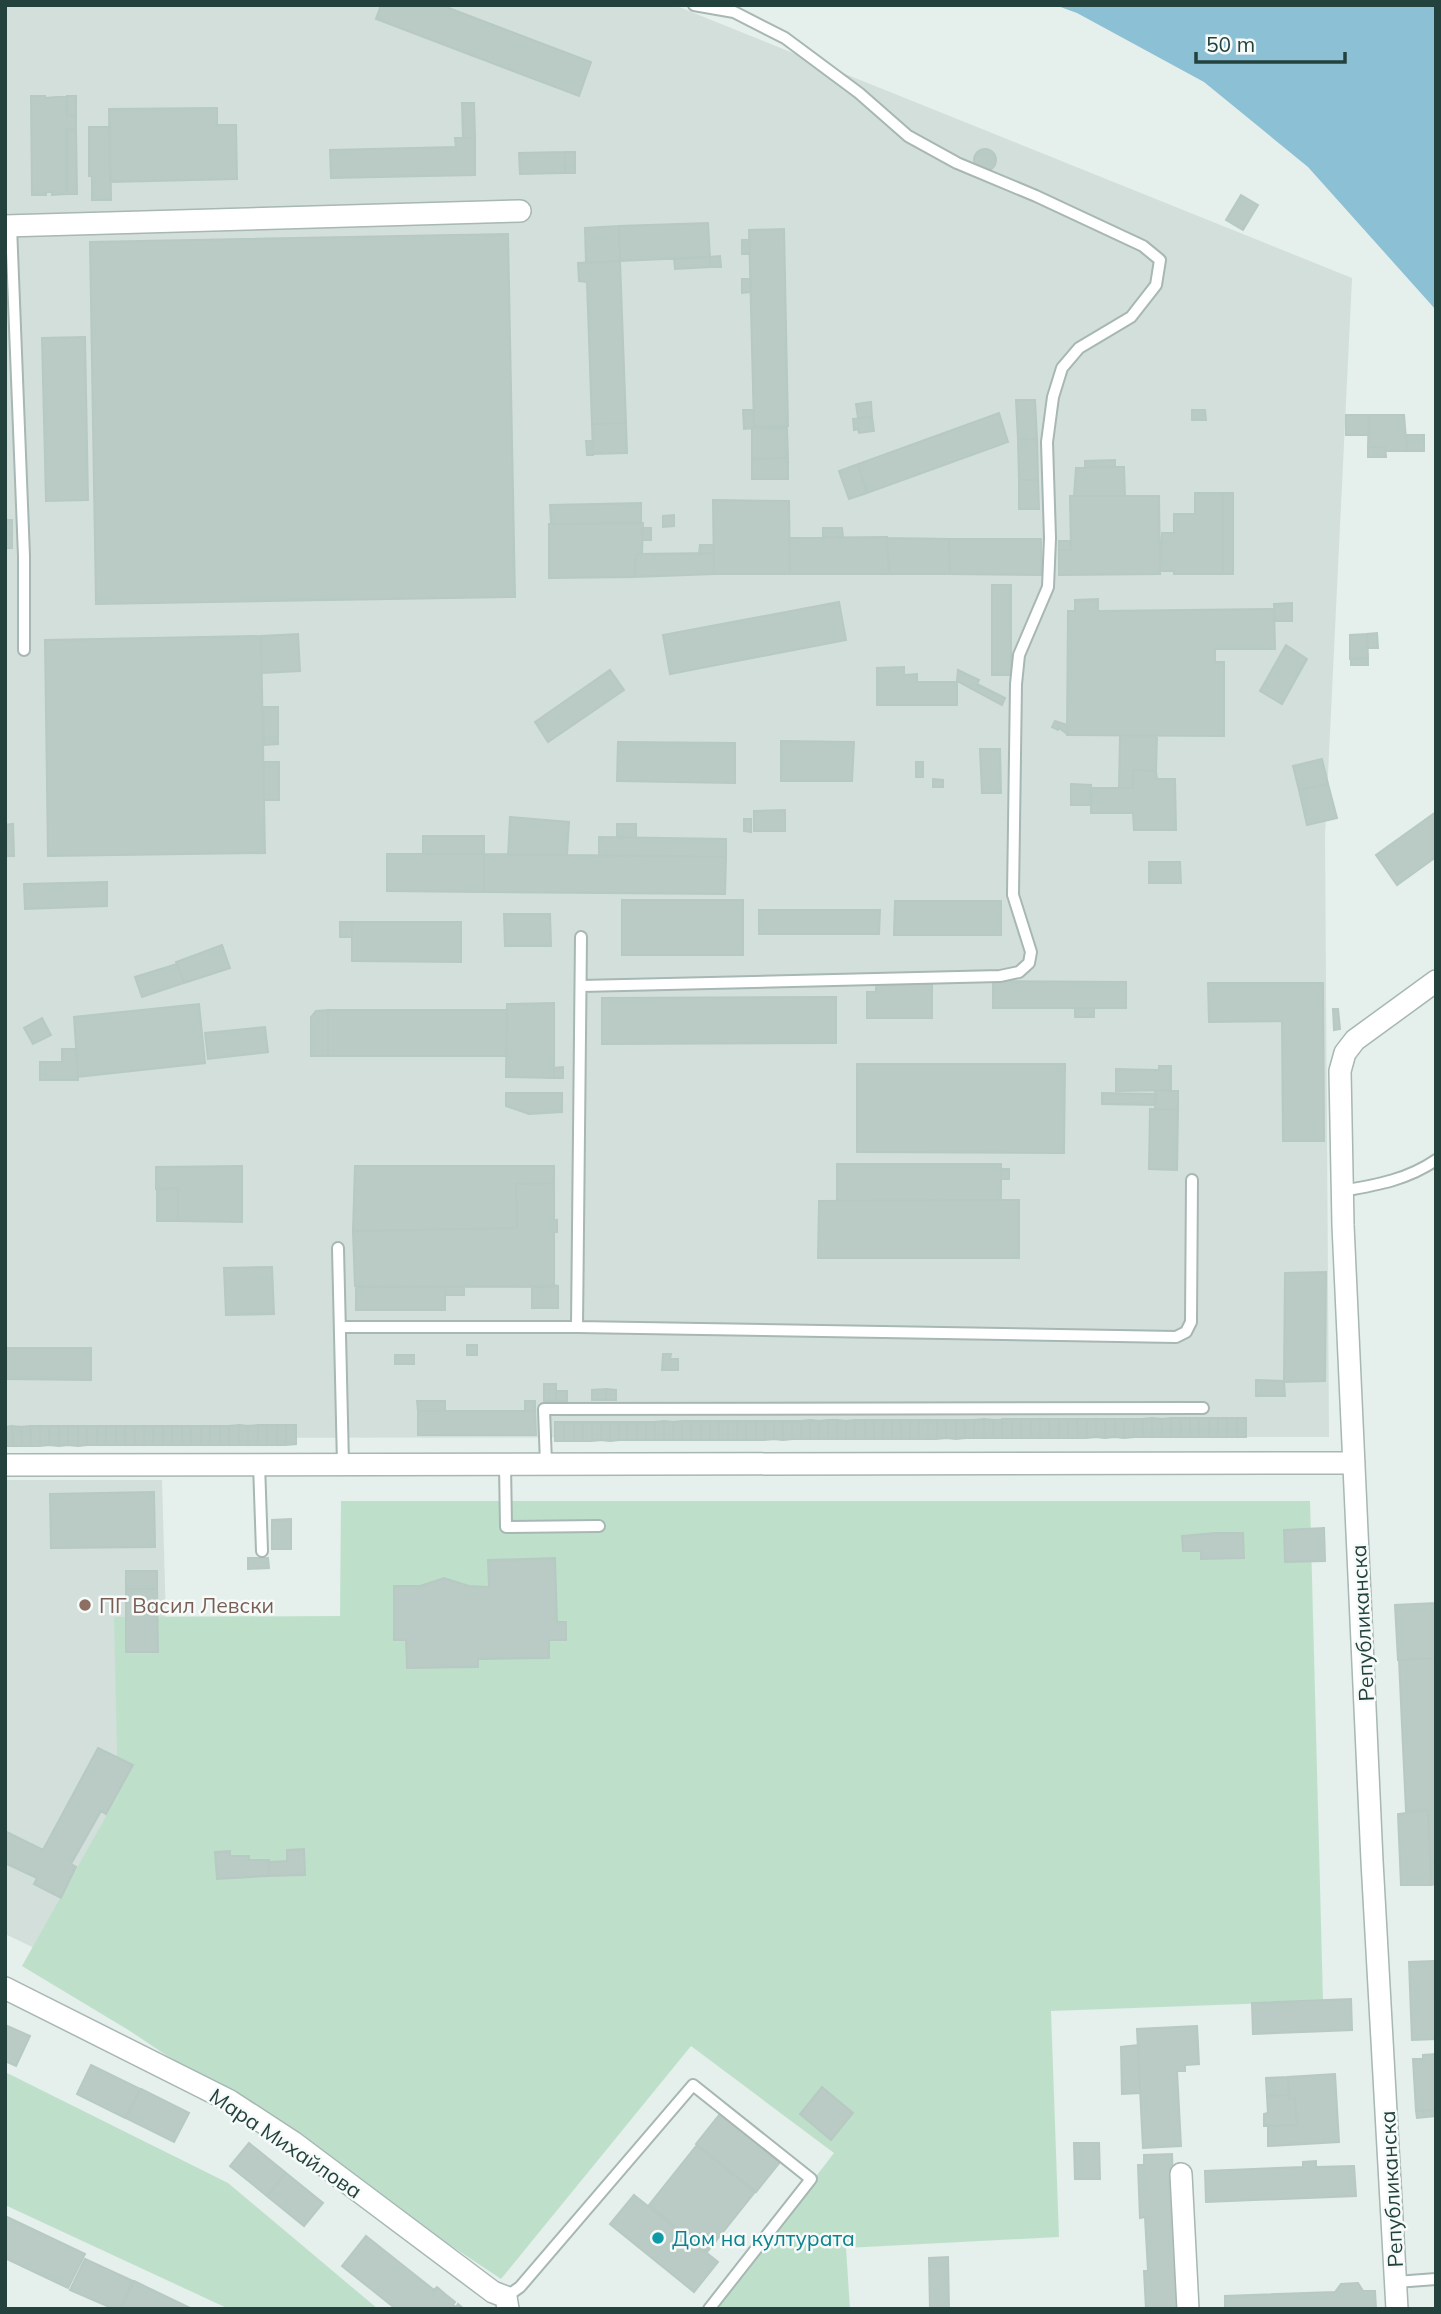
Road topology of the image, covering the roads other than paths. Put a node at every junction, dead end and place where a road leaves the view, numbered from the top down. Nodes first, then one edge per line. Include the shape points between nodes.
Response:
1 (694, 5) edge
2 (520, 211) dead end
3 (8, 226) edge
4 (24, 650) dead end
5 (581, 937) dead end
6 (1436, 981) edge
7 (581, 986) junction
8 (1436, 1160) edge
9 (1192, 1181) dead end
10 (1342, 1191) junction
11 (338, 1248) dead end
12 (340, 1327) junction
13 (577, 1328) junction
14 (1203, 1408) dead end
15 (259, 1464) junction
16 (343, 1464) junction
17 (505, 1464) junction
18 (546, 1464) junction
19 (1354, 1464) junction
20 (5, 1465) edge
21 (599, 1526) dead end
22 (262, 1551) dead end
23 (5, 1988) edge
24 (1181, 2174) dead end
25 (1436, 2279) edge
26 (1396, 2283) junction
27 (507, 2303) edge
28 (709, 2309) edge
29 (1188, 2309) edge
30 (1397, 2309) edge

1 - 7 lane via 734,12 785,38 908,136 957,163 1143,246 1160,260 1156,285 1139,307 1131,317 1079,348 1062,368 1053,397 1047,442 1048,587 1019,655 1016,684 1013,895 1031,952 1029,963 1019,972 1000,976
2 - 3 street
3 - 4 lane via 24,556
5 - 7 lane
6 - 10 street, Републиканска via 1355,1040 1345,1054 1340,1070
7 - 13 lane
8 - 10 lane via 1390,1183
9 - 13 lane via 1191,1322 1186,1332 1176,1337
10 - 19 street, Републиканска
11 - 12 lane
12 - 13 lane
12 - 16 lane
14 - 18 lane via 544,1409
15 - 16 street
15 - 20 street
15 - 22 lane
16 - 17 street
17 - 18 street
17 - 21 lane via 506,1527
18 - 19 street
19 - 26 street, Републиканска
23 - 27 street, Мара Михайлова via 230,2101 293,2142
24 - 29 street
25 - 26 lane
26 - 30 street, Републиканска
27 - 28 lane via 693,2085 811,2179

